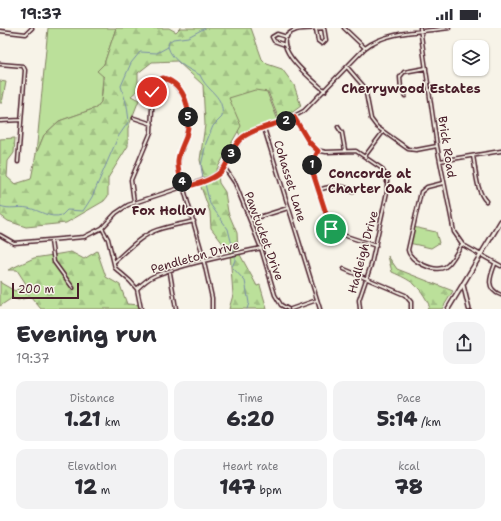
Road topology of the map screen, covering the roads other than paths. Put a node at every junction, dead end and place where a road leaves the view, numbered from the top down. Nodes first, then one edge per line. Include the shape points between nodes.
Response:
1 (32, 28) edge
2 (324, 28) edge
3 (344, 28) edge
4 (420, 28) edge
5 (449, 28) edge
6 (316, 29) edge
7 (0, 31) edge
8 (421, 32) junction
9 (287, 37) junction
10 (285, 45) junction
11 (365, 48) junction
12 (0, 64) edge
13 (347, 67) junction
14 (426, 68) junction
15 (325, 91) junction
16 (405, 96) dead end
17 (294, 117) junction
18 (134, 118) dead end
19 (21, 120) junction
20 (0, 121) edge
21 (152, 124) junction
22 (338, 127) dead end
23 (264, 128) junction
24 (383, 132) junction
25 (437, 146) junction
26 (345, 150) junction
27 (318, 151) junction
28 (501, 151) edge
29 (365, 156) junction
30 (473, 156) junction
31 (440, 161) junction
32 (18, 162) dead end
33 (224, 167) junction
34 (443, 183) junction
35 (183, 188) junction
36 (318, 190) junction
37 (353, 192) dead end
38 (486, 201) dead end
39 (134, 202) junction
40 (288, 208) junction
41 (250, 220) junction
42 (194, 221) junction
43 (501, 221) edge
44 (102, 228) junction
45 (0, 235) edge
46 (51, 241) junction
47 (462, 244) junction
48 (376, 246) junction
49 (261, 248) junction
50 (480, 255) junction
51 (114, 262) junction
52 (204, 262) junction
53 (495, 264) junction
54 (501, 266) edge
55 (344, 269) dead end
56 (170, 272) junction
57 (366, 279) junction
58 (463, 284) junction
59 (73, 288) dead end
60 (137, 290) junction
61 (501, 295) edge
62 (317, 300) junction
63 (141, 309) edge
64 (176, 309) edge
65 (212, 309) edge
66 (289, 309) edge
67 (320, 309) edge
68 (360, 309) edge
69 (411, 309) edge
70 (448, 309) edge
71 (469, 309) edge

1 - 7 street via 26,34
2 - 6 street
2 - 6 street via 326,40 322,44 318,41
3 - 11 street
4 - 8 street, Brick Road
5 - 8 street
6 - 9 street via 297,30
8 - 11 street via 381,38
8 - 14 street, Brick Road
9 - 10 street
9 - 10 street via 277,34 272,37 274,41
10 - 15 street via 289,56
11 - 13 street
12 - 19 street via 23,66 25,70
13 - 15 street
13 - 24 street via 365,88 371,119
14 - 16 street via 407,71 400,77 400,89
14 - 25 street, Brick Road
15 - 17 street
17 - 23 street
17 - 27 street via 309,142
18 - 21 street
19 - 20 street
19 - 32 street
21 - 35 street via 153,86 159,79 167,79 180,90 188,105 186,136 178,158
21 - 39 street via 131,180
22 - 26 street via 342,133
23 - 33 street via 248,133 242,138
23 - 40 street, Cohasset Lane
24 - 25 street via 408,149
24 - 29 street
25 - 31 street, Brick Road
26 - 27 street, Hadleigh Drive
26 - 29 street, Hadleigh Drive via 356,151
27 - 36 street via 312,165
28 - 30 street
29 - 48 street, Hadleigh Drive via 381,168 388,181
30 - 31 street
30 - 38 street via 480,191
31 - 34 street, Brick Road
33 - 35 street via 213,177
33 - 41 street, Pawtucket Drive via 233,179
34 - 47 street, Brick Road via 454,232
34 - 47 street via 427,187 421,192 409,255 417,262 436,269 443,268 449,264
35 - 39 street
35 - 42 street
36 - 37 street via 334,185 345,186
36 - 48 street via 331,229
39 - 44 street via 123,208
40 - 41 street
40 - 62 street, Cohasset Lane
41 - 49 street, Pawtucket Drive
42 - 51 street via 148,234
42 - 52 street
43 - 50 main road
44 - 46 street via 84,237
44 - 51 street
45 - 46 street via 14,243
46 - 59 street via 54,262
47 - 50 street
48 - 57 street, Hadleigh Drive
49 - 52 street, Pendleton Drive
49 - 66 street, Pawtucket Drive via 275,295 281,305
50 - 53 street
50 - 58 main road
51 - 60 street via 117,270
52 - 56 street, Pendleton Drive
52 - 65 street
53 - 54 street
53 - 61 street via 489,279 490,286 492,291
55 - 57 street
56 - 60 street, Pendleton Drive via 153,276
56 - 64 street
57 - 68 street, Hadleigh Drive
57 - 69 street via 405,295 411,302
58 - 70 main road
58 - 71 main road
60 - 63 street
62 - 66 street, Pawtucket Drive
62 - 67 street, Cohasset Lane

